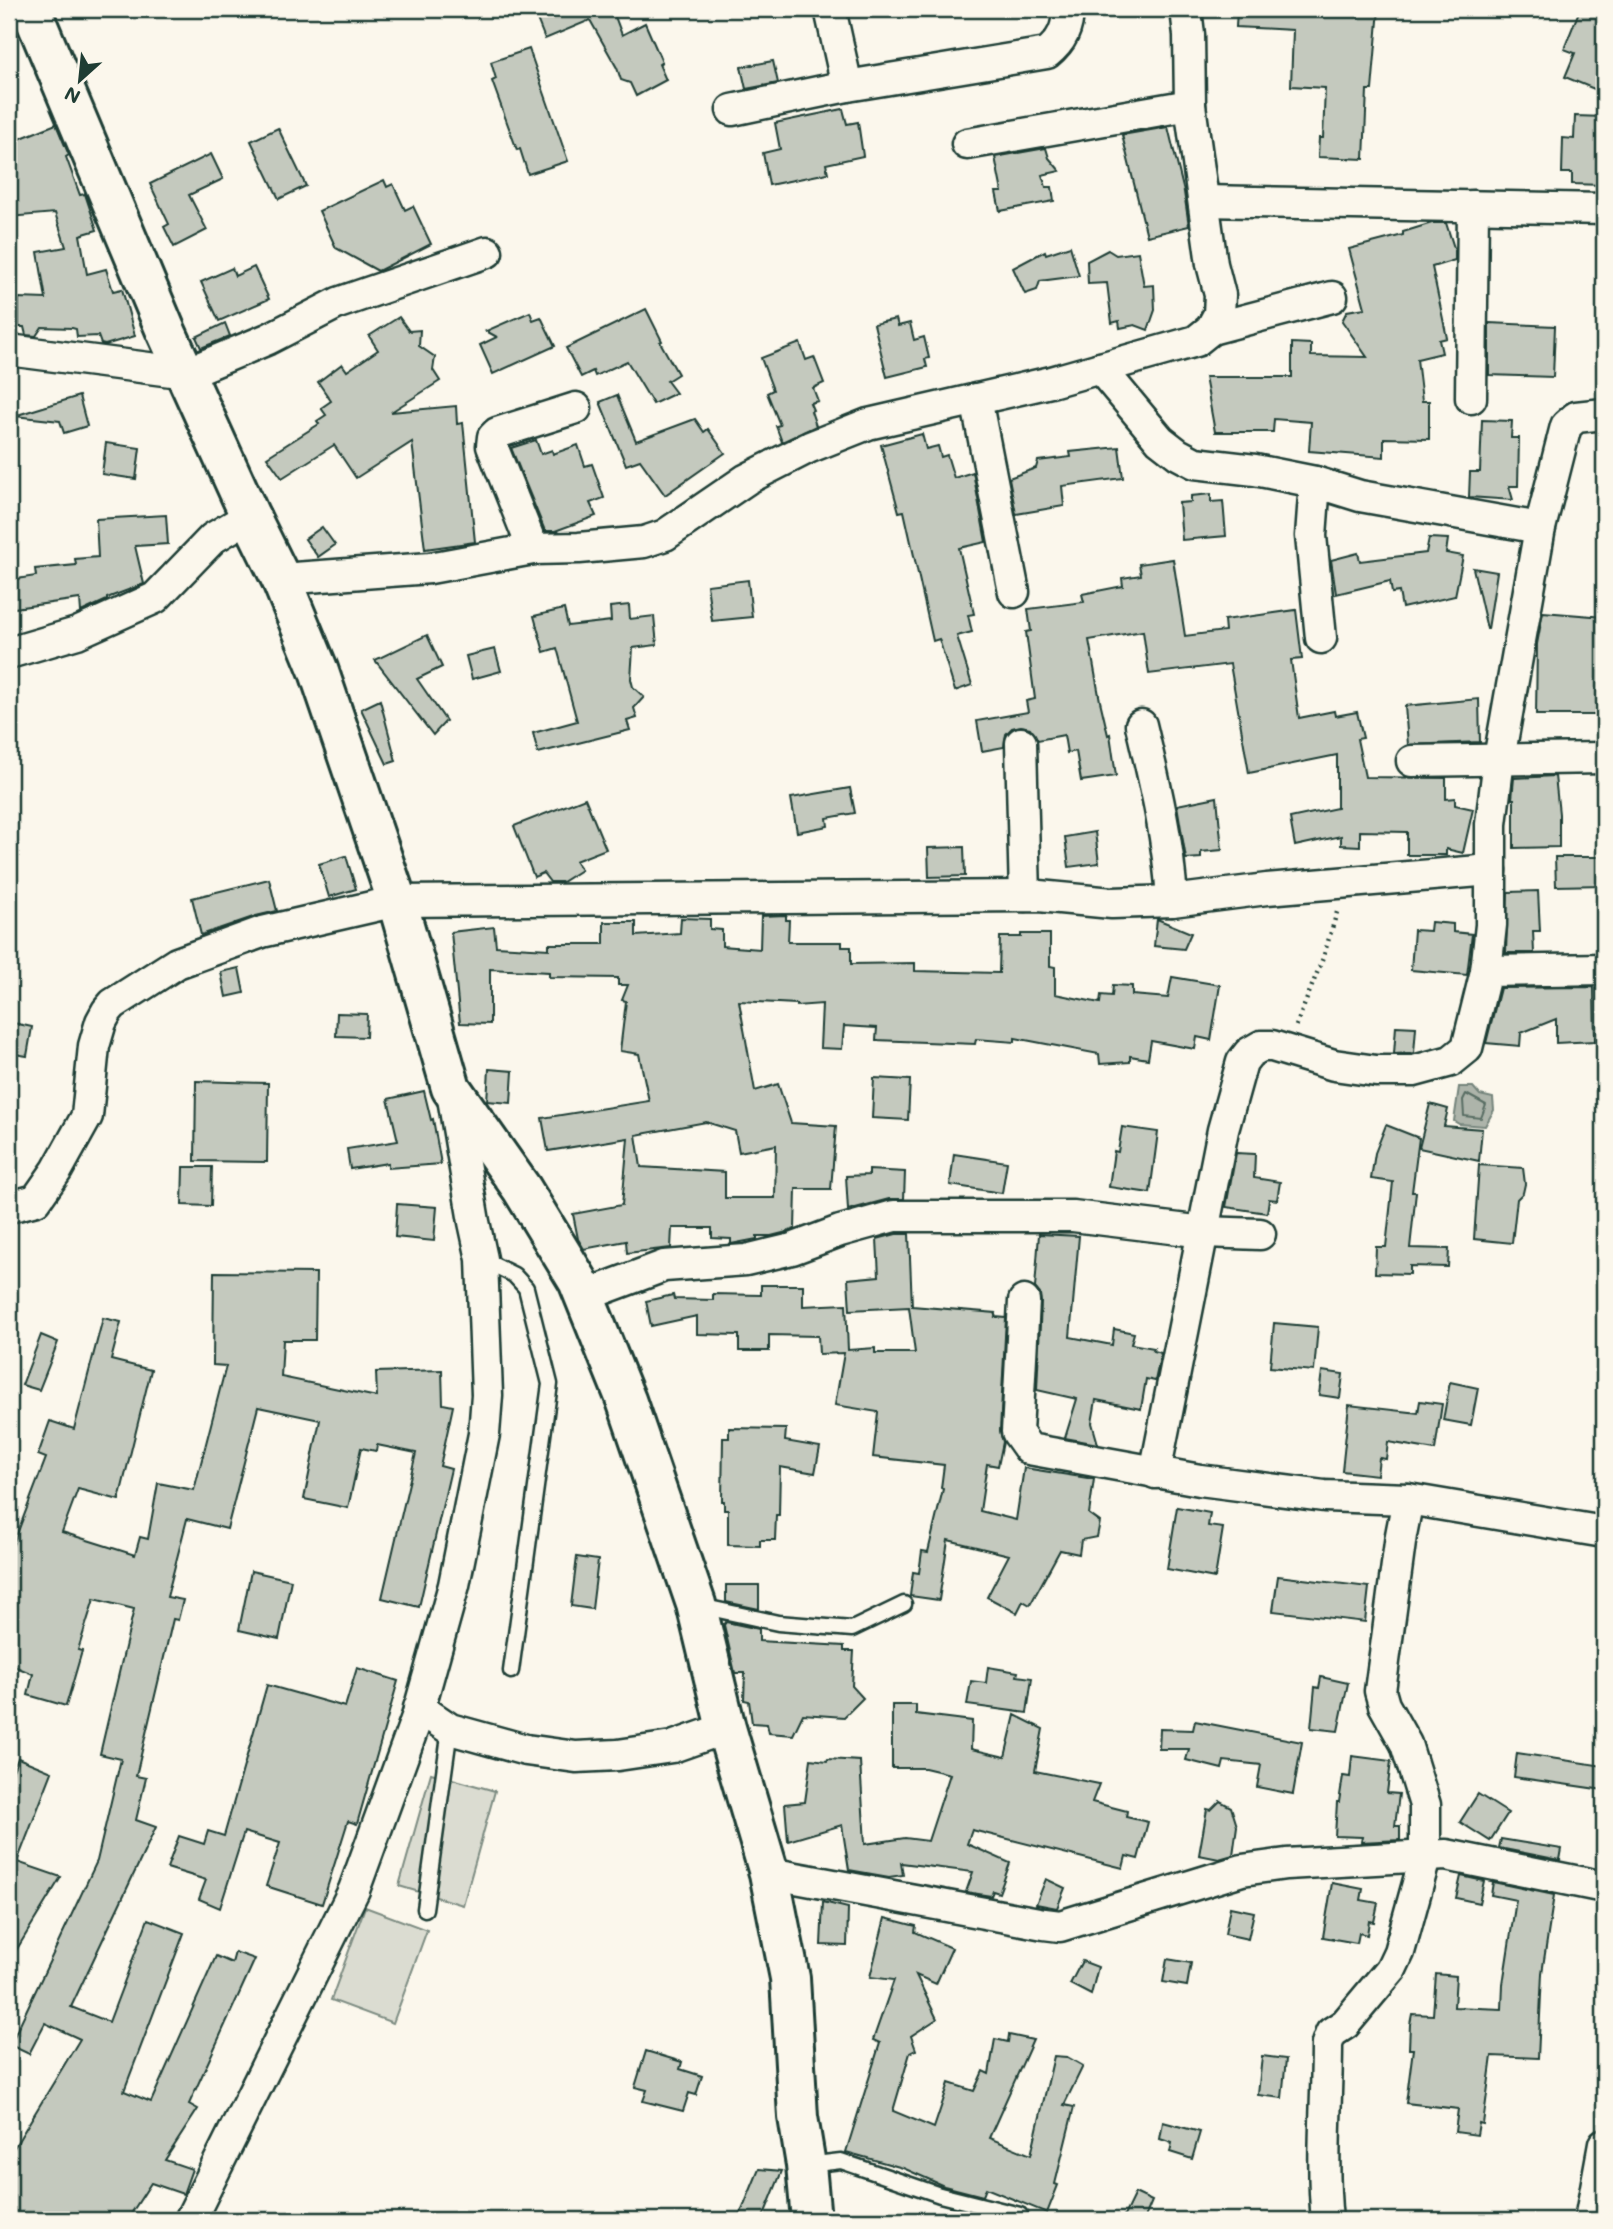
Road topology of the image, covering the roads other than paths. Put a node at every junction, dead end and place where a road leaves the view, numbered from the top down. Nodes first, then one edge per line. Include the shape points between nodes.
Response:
1 (29, 9) edge
2 (830, 9) edge
3 (1068, 9) edge
4 (1186, 9) edge
5 (9, 15) edge
6 (847, 86) junction
7 (1190, 106) junction
8 (732, 110) dead end
9 (967, 144) dead end
10 (1204, 201) junction
11 (1473, 206) junction
12 (1604, 209) edge
13 (487, 252) dead end
14 (1332, 298) dead end
15 (1211, 329) junction
16 (9, 350) edge
17 (1100, 368) junction
18 (187, 373) junction
19 (1471, 398) dead end
20 (976, 399) junction
21 (576, 408) dead end
22 (1604, 414) edge
23 (1315, 482) junction
24 (250, 516) junction
25 (1539, 528) junction
26 (533, 549) junction
27 (281, 579) junction
28 (1014, 592) dead end
29 (1321, 638) dead end
30 (9, 653) edge
31 (1141, 725) dead end
32 (1021, 743) dead end
33 (1604, 758) edge
34 (1499, 759) junction
35 (1412, 761) dead end
36 (1491, 870) junction
37 (1025, 896) junction
38 (397, 901) junction
39 (1172, 901) junction
40 (1604, 969) edge
41 (1486, 971) junction
42 (451, 1088) junction
43 (9, 1206) edge
44 (1204, 1232) junction
45 (1260, 1234) dead end
46 (482, 1259) junction
47 (584, 1296) junction
48 (1024, 1301) dead end
49 (1155, 1474) junction
50 (1408, 1499) junction
51 (1604, 1532) edge
52 (695, 1604) junction
53 (904, 1604) dead end
54 (511, 1671) dead end
55 (419, 1708) junction
56 (726, 1728) junction
57 (450, 1729) junction
58 (1425, 1858) junction
59 (769, 1873) junction
60 (1604, 1887) edge
61 (425, 1909) dead end
62 (1604, 2144) edge
63 (806, 2165) junction
64 (1020, 2214) dead end
65 (190, 2220) edge
66 (811, 2220) edge
67 (1327, 2220) edge
68 (1590, 2220) edge

1 - 5 street
1 - 18 street
2 - 6 street
3 - 6 street via 1059,44 1047,53
4 - 7 street
6 - 8 street
7 - 9 street
7 - 10 street
10 - 11 street
10 - 15 street via 1220,295 1219,314
11 - 12 street
11 - 19 street
13 - 18 street via 338,303
14 - 15 street
15 - 17 street via 1196,341
16 - 18 street
17 - 20 street
17 - 23 street via 1143,421 1178,454 1195,463
18 - 24 street
20 - 26 street via 868,424 810,447 747,479 665,535 620,545
20 - 28 street
21 - 26 street via 493,436 492,446
22 - 25 street via 1576,417 1566,426
23 - 25 street via 1360,496
23 - 29 street via 1311,536
24 - 27 street
24 - 30 street via 213,538 155,598 77,633
25 - 34 street
26 - 27 street via 430,568
27 - 38 street via 318,669
31 - 39 street via 1168,855
32 - 37 street
33 - 34 street
34 - 35 street
34 - 36 street
36 - 39 street
36 - 41 street
37 - 38 street
37 - 39 street via 1112,903
38 - 42 street
38 - 43 street via 262,932 177,963 113,1004 94,1046 87,1116 36,1200
40 - 41 street
41 - 44 street via 1467,1048 1437,1067 1376,1071 1334,1065 1272,1046 1249,1053 1237,1075 1223,1130
42 - 46 street
42 - 47 street via 522,1189
44 - 45 street
44 - 47 street via 1073,1216 894,1216 746,1260 664,1266
44 - 49 street
46 - 54 lane via 514,1275 526,1288 550,1384
46 - 55 street via 484,1434 454,1585
47 - 52 street via 626,1400
48 - 49 street via 1017,1432 1029,1449
49 - 50 street via 1324,1496
50 - 51 street
50 - 58 street via 1380,1691 1406,1744 1425,1805
52 - 53 lane via 778,1623 852,1629
52 - 56 street
55 - 57 street
55 - 65 street via 354,1890
56 - 57 street via 672,1747 576,1756 526,1749
56 - 59 street
57 - 61 lane
58 - 59 street via 1242,1870 1060,1926
58 - 60 street via 1474,1860
58 - 67 street via 1391,1969 1345,2024 1331,2033 1327,2044 1323,2179
59 - 63 street via 790,1978 798,2117
62 - 68 street
63 - 64 lane via 841,2161 940,2195
63 - 66 street

